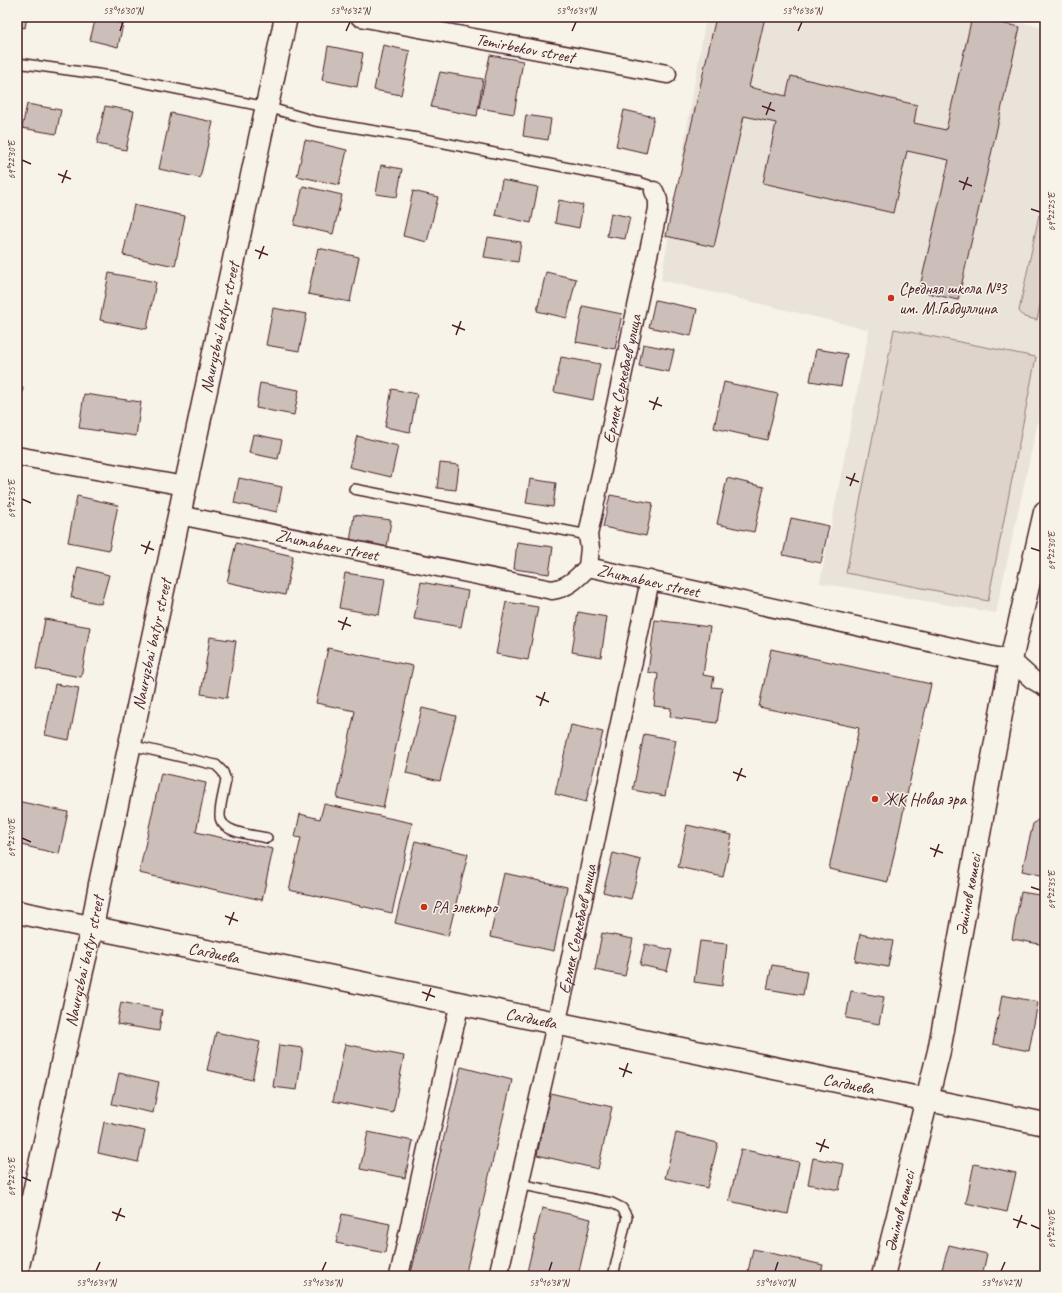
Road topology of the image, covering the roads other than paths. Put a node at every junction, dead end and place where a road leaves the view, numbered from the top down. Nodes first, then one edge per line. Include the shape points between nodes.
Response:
1 (286, 17) edge
2 (360, 17) edge
3 (17, 63) edge
4 (667, 74) dead end
5 (266, 108) junction
6 (654, 192) joint
7 (17, 456) edge
8 (185, 486) junction
9 (354, 489) dead end
10 (1045, 512) edge
11 (179, 515) junction
12 (588, 535) junction
13 (588, 567) junction
14 (650, 580) junction
15 (1011, 660) junction
16 (1045, 687) edge
17 (130, 745) junction
18 (267, 838) dead end
19 (17, 912) edge
20 (92, 928) junction
21 (460, 1003) junction
22 (555, 1022) junction
23 (927, 1100) junction
24 (1045, 1124) edge
25 (519, 1184) junction
26 (17, 1271) edge
27 (399, 1276) edge
28 (498, 1276) edge
29 (613, 1276) edge
30 (883, 1276) edge

1 - 5 street, Nauryzbai batyr street
2 - 4 street, Temirbekov street
3 - 5 lane via 112,76
5 - 6 lane via 315,121 430,140 639,182 648,185
5 - 8 street, Nauryzbai batyr street
6 - 12 street, Ермек Серкебаев улица via 658,200 658,209
7 - 8 street
8 - 11 street, Nauryzbai batyr street
9 - 12 lane
10 - 15 street, Әшімов көшесі
11 - 13 street, Zhumabaev street via 552,590 568,585
11 - 17 street, Nauryzbai batyr street
12 - 13 street, Ермек Серкебаев улица
13 - 14 street, Zhumabaev street
14 - 15 street, Zhumabaev street
14 - 22 street, Ермек Серкебаев улица via 566,981
15 - 16 street, Zhumabaev street
15 - 23 street, Әшімов көшесі via 939,1051
17 - 18 lane via 220,768 226,780 221,824 235,831
17 - 20 street, Nauryzbai batyr street
19 - 20 street, Сагдиева
20 - 21 street, Сагдиева
20 - 26 street, Nauryzbai batyr street
21 - 22 street, Сагдиева
21 - 27 street
22 - 23 street, Сагдиева
22 - 25 street, Ермек Серкебаев улица
23 - 24 street, Сагдиева
23 - 30 street, Әшімов көшесі
25 - 28 street, Ермек Серкебаев улица
25 - 29 lane via 612,1203 622,1208 627,1217

